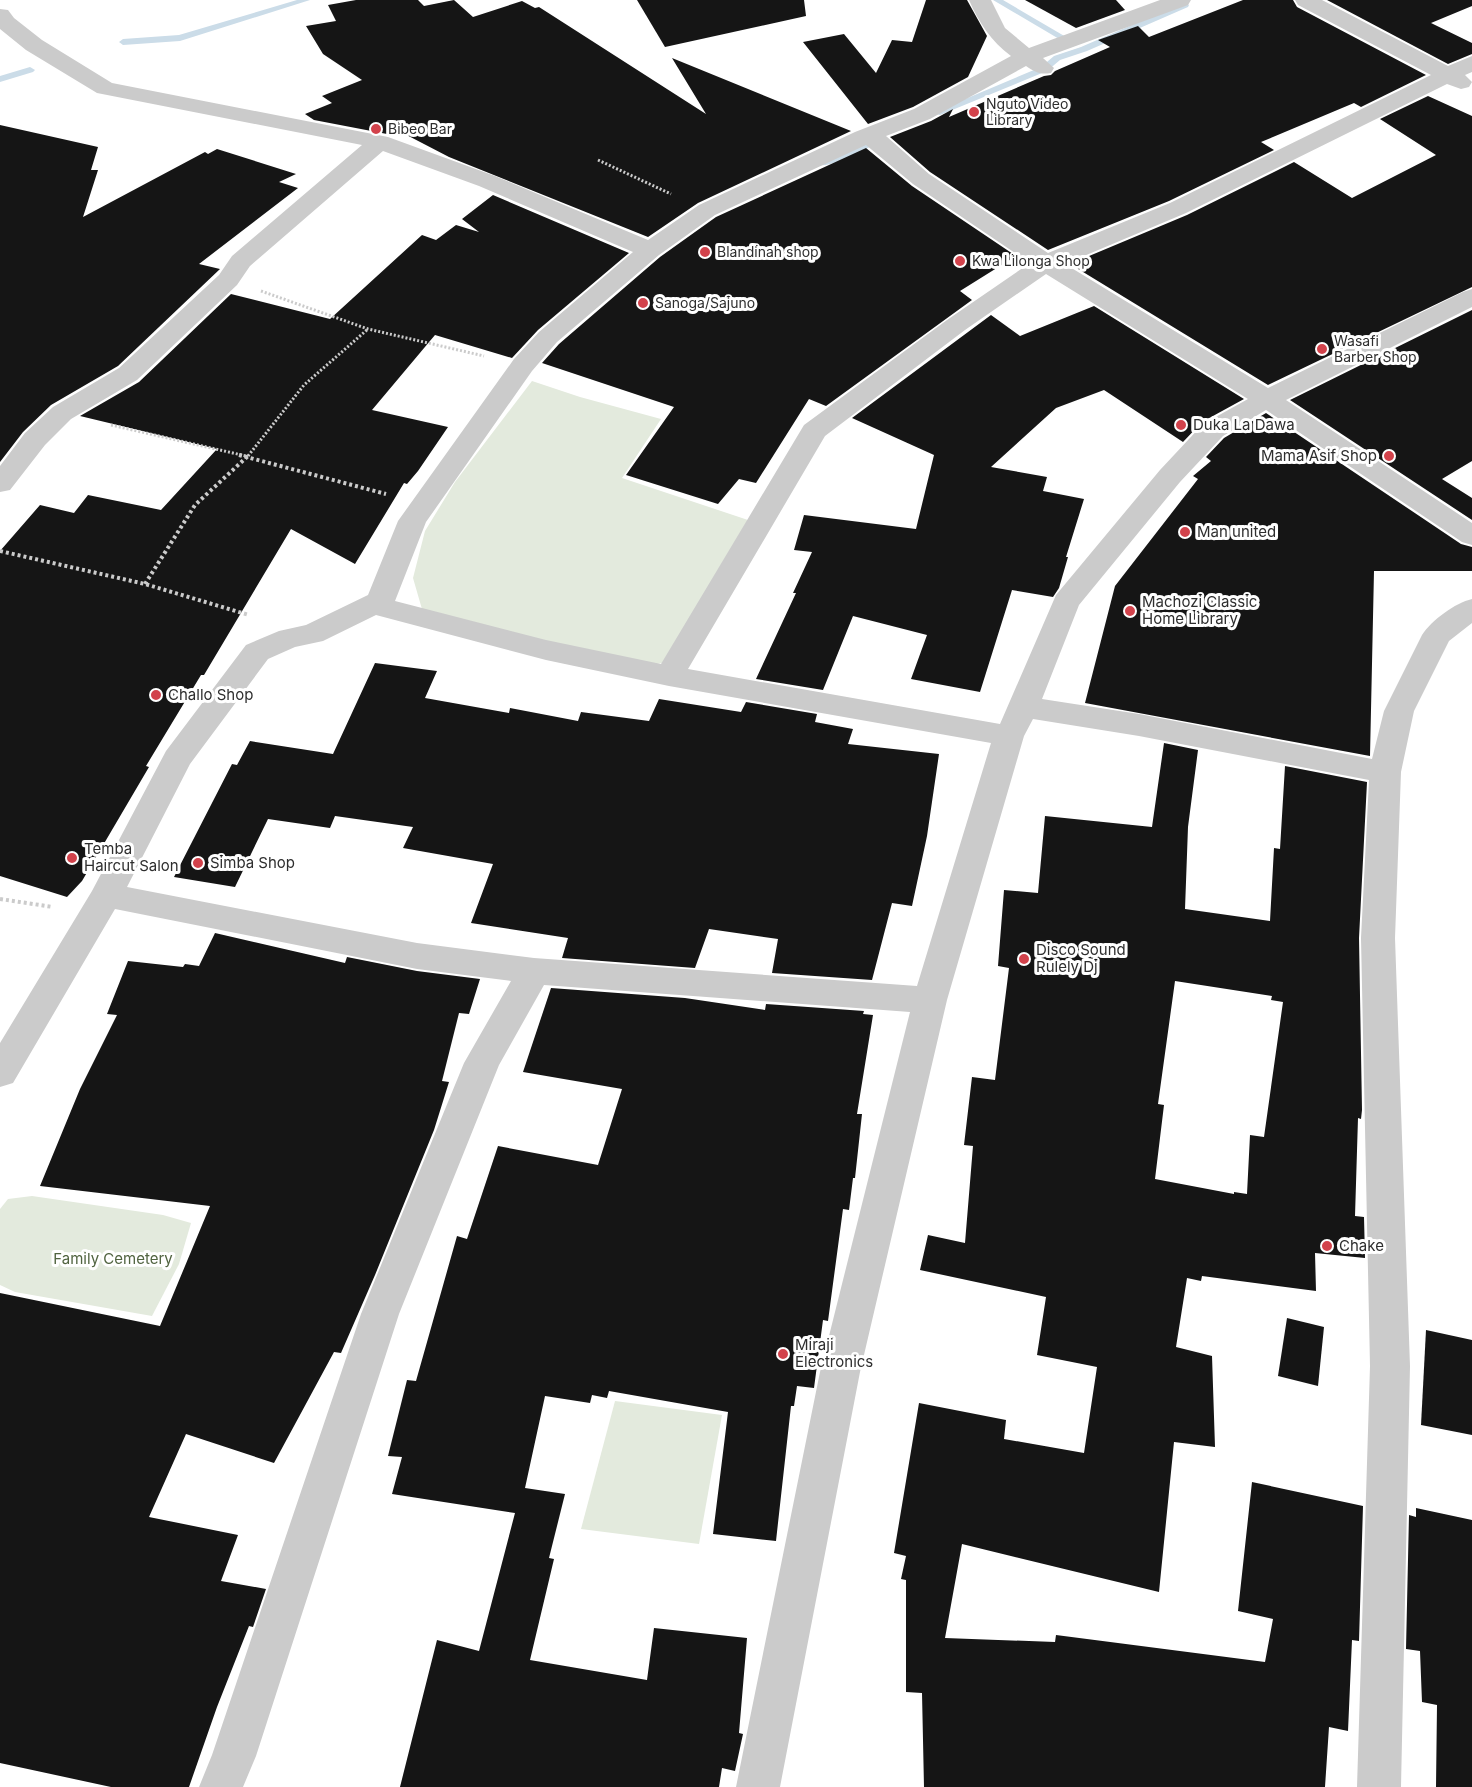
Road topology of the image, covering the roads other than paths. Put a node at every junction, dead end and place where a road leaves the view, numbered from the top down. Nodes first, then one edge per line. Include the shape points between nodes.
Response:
1 (980, 0) edge
2 (1180, 0) edge
3 (1306, 0) edge
4 (0, 15) edge
5 (1036, 63) junction
6 (1472, 63) edge
7 (1447, 75) junction
8 (1472, 88) edge
9 (863, 137) junction
10 (380, 142) junction
11 (650, 250) junction
12 (1046, 263) junction
13 (1468, 305) edge
14 (1268, 399) junction
15 (0, 484) edge
16 (1472, 536) edge
17 (380, 601) junction
18 (1472, 608) edge
19 (669, 676) junction
20 (1024, 706) junction
21 (1009, 736) junction
22 (1385, 772) junction
23 (100, 904) junction
24 (534, 971) junction
25 (930, 1000) junction
26 (0, 1074) edge
27 (221, 1787) edge
28 (759, 1787) edge
29 (1379, 1787) edge

1 - 5 street via 998,37
2 - 5 street
3 - 7 street
4 - 10 street via 34,45 105,88
5 - 9 street
6 - 7 street
7 - 8 street
7 - 12 street via 1178,208
9 - 11 street via 707,210
9 - 12 street via 876,140 921,179
10 - 11 street via 487,181
10 - 15 street via 241,261 228,280 128,374 62,413 35,439
11 - 17 street via 548,337 523,365 412,520
12 - 14 street
12 - 19 street via 956,324 814,431
13 - 14 street
14 - 16 street
14 - 20 street via 1214,430 1170,476 1066,602
17 - 19 street via 385,608 546,650
17 - 23 street via 313,634 289,638 257,652 177,759
18 - 22 street via 1437,635 1399,711
19 - 21 street
20 - 21 street
20 - 22 street
21 - 25 street
22 - 29 street via 1378,938 1390,1366
23 - 24 street via 417,956
23 - 26 street
24 - 25 street
24 - 27 street via 482,1063 380,1314
25 - 28 street via 840,1372

